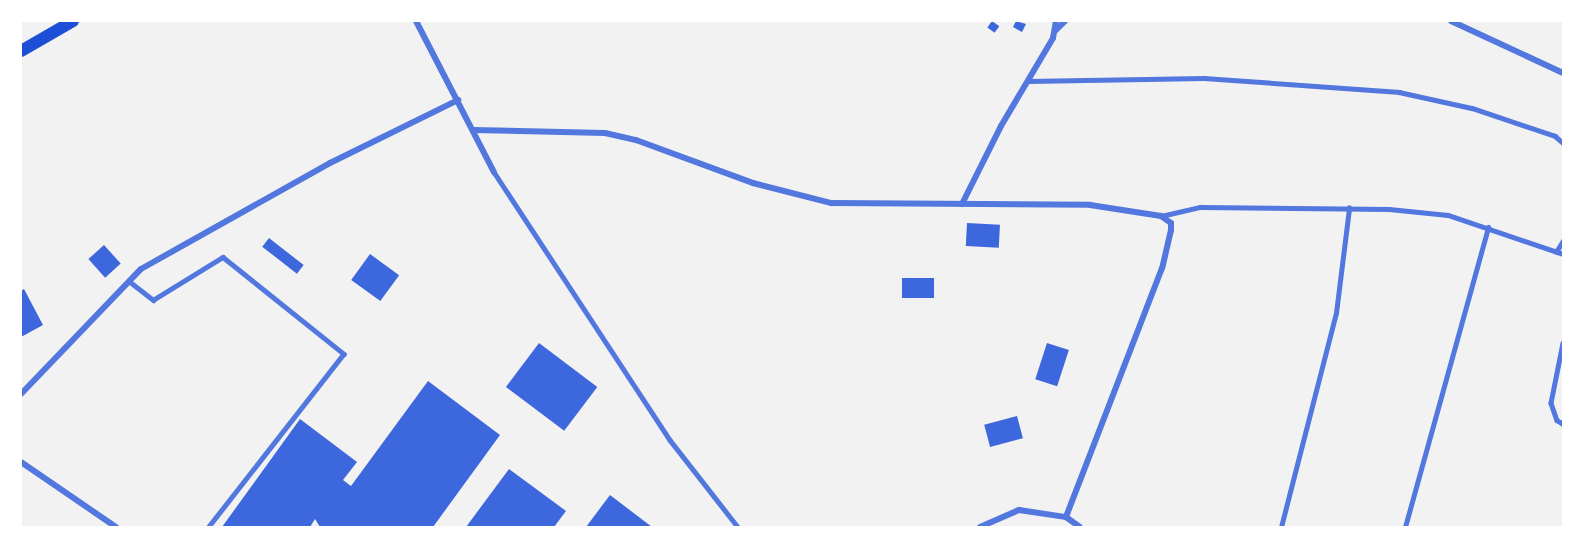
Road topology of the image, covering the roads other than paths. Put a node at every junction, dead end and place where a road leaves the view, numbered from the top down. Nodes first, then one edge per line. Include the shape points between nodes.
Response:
1 (73, 21) edge
2 (416, 21) edge
3 (1056, 21) edge
4 (1065, 21) edge
5 (1451, 21) edge
6 (1054, 32) junction
7 (21, 51) edge
8 (1563, 74) edge
9 (1029, 81) junction
10 (458, 100) junction
11 (473, 130) junction
12 (1563, 143) edge
13 (494, 172) joint
14 (962, 204) junction
15 (1349, 208) junction
16 (1161, 216) junction
17 (1488, 227) junction
18 (1563, 241) edge
19 (1557, 252) junction
20 (1563, 254) edge
21 (129, 281) junction
22 (1563, 343) edge
23 (21, 394) edge
24 (1563, 424) edge
25 (21, 462) edge
26 (1065, 517) junction
27 (116, 527) edge
28 (209, 527) edge
29 (738, 527) edge
30 (980, 527) edge
31 (1080, 527) edge
32 (1281, 527) edge
33 (1405, 527) edge

1 - 7 main road
2 - 10 street
3 - 6 street
4 - 6 street
5 - 8 street
6 - 9 street
9 - 12 lane via 1204,78 1399,92 1472,108 1554,136
9 - 14 street
10 - 11 street
10 - 21 street via 319,169 184,243 141,269
11 - 13 street
11 - 14 street via 605,133 811,200
13 - 29 lane via 670,440
14 - 16 street via 1090,205
15 - 16 lane via 1200,207
15 - 17 lane via 1448,215
15 - 32 lane via 1336,313
16 - 26 street via 1171,223 1162,268
17 - 19 lane
17 - 33 lane
18 - 19 lane
19 - 20 lane
21 - 23 street
21 - 28 lane via 153,300 223,257 344,354
22 - 24 lane via 1551,403 1557,420
25 - 27 street
26 - 30 street via 1019,510
26 - 31 street

